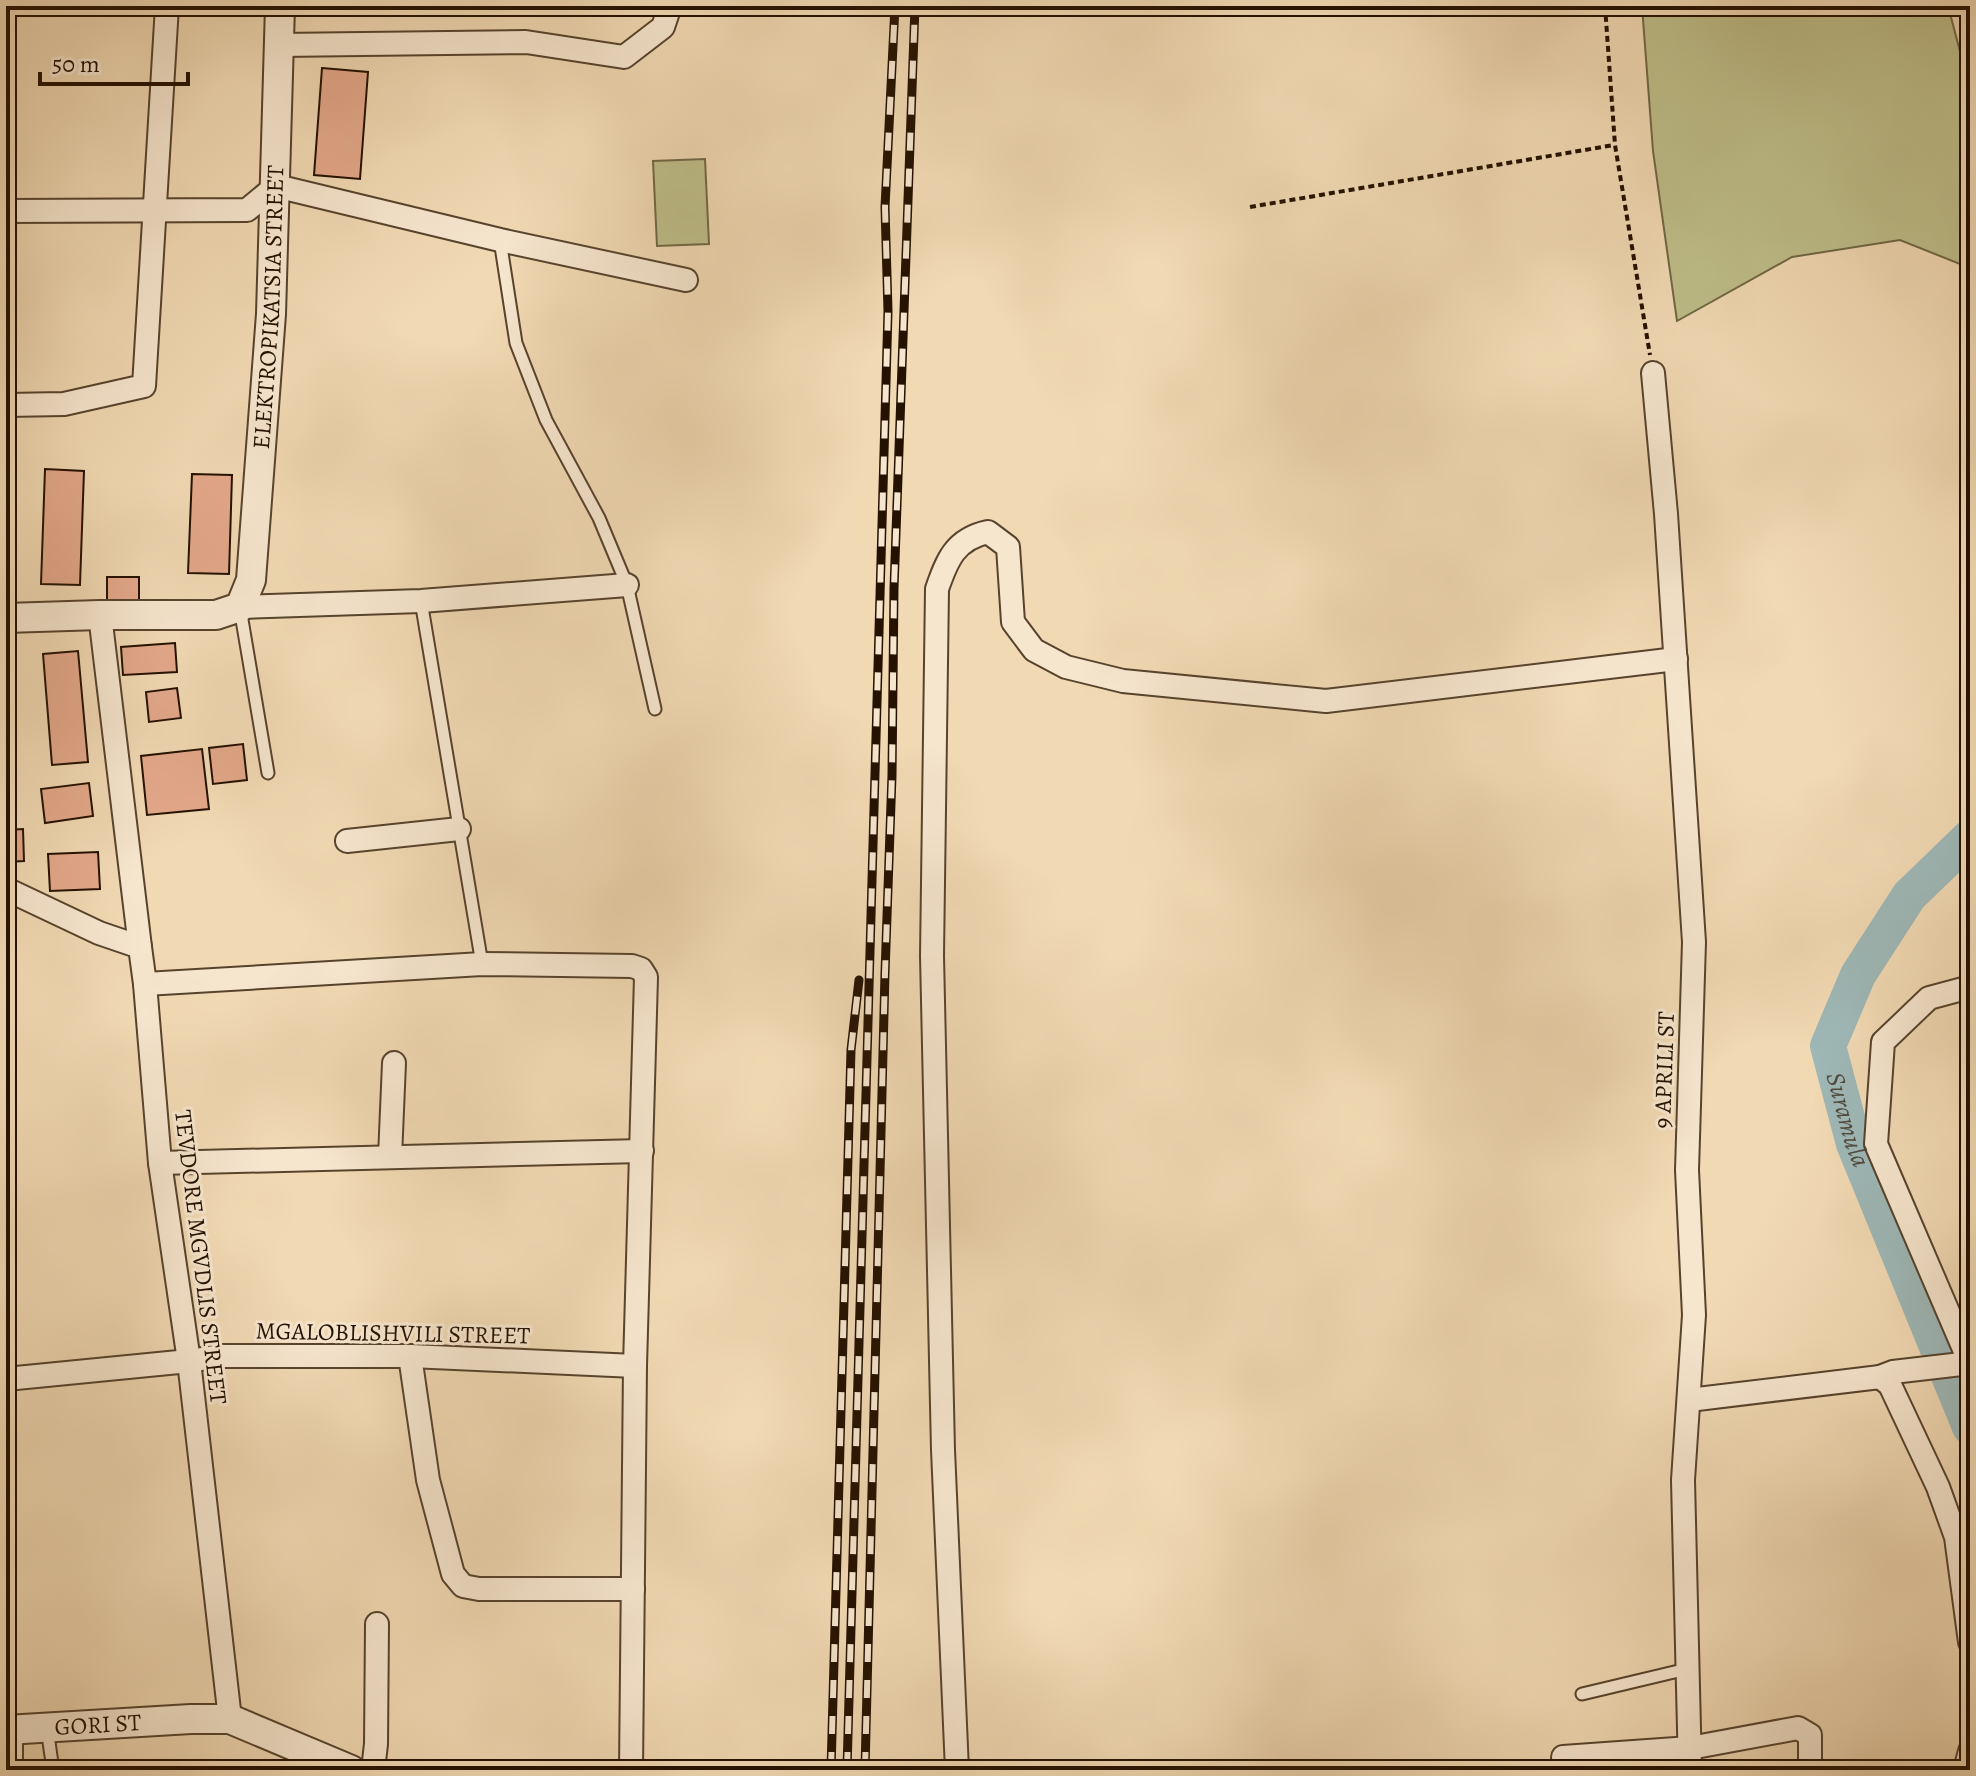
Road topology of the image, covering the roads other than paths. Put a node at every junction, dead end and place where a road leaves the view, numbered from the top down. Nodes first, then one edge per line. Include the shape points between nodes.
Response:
1 (167, 6) edge
2 (280, 6) edge
3 (670, 6) edge
4 (279, 45) junction
5 (276, 186) junction
6 (6, 211) edge
7 (155, 211) junction
8 (500, 240) junction
9 (686, 280) dead end
10 (1653, 373) road end
11 (6, 405) edge
12 (627, 585) junction
13 (421, 601) junction
14 (240, 607) junction
15 (100, 615) junction
16 (6, 618) edge
17 (1676, 659) junction
18 (655, 709) dead end
19 (268, 773) dead end
20 (459, 829) junction
21 (347, 841) dead end
22 (6, 889) edge
23 (140, 947) junction
24 (482, 964) junction
25 (145, 984) junction
26 (1970, 987) edge
27 (394, 1063) dead end
28 (642, 1151) junction
29 (390, 1157) junction
30 (160, 1163) junction
31 (410, 1356) junction
32 (189, 1361) junction
33 (1970, 1363) edge
34 (635, 1366) junction
35 (1887, 1375) junction
36 (6, 1379) edge
37 (1689, 1400) junction
38 (633, 1589) junction
39 (377, 1624) dead end
40 (1970, 1642) edge
41 (1687, 1669) junction
42 (1582, 1694) dead end
43 (230, 1719) junction
44 (47, 1728) junction
45 (9, 1730) edge
46 (1970, 1751) edge
47 (1563, 1757) dead end
48 (1690, 1759) edge
49 (11, 1770) edge
50 (53, 1770) edge
51 (351, 1770) edge
52 (373, 1770) edge
53 (631, 1770) edge
54 (957, 1770) edge
55 (1810, 1770) edge
56 (1965, 1770) edge

1 - 7 street
2 - 4 street, ELEKTROPIKATSIA STREET
3 - 4 street via 663,27 624,57 526,42
4 - 5 street, ELEKTROPIKATSIA STREET
5 - 7 street via 247,210
5 - 8 street
5 - 14 street, ELEKTROPIKATSIA STREET via 251,580
6 - 7 street
7 - 11 street via 144,386 64,404
8 - 9 street
8 - 12 lane via 516,343 546,420 599,518
10 - 17 street, 9 APRILI ST
12 - 13 street
12 - 18 lane
13 - 14 street
13 - 20 lane
14 - 15 street via 216,615
14 - 19 lane
15 - 16 street
15 - 23 street
17 - 37 street, 9 APRILI ST via 1694,942 1687,1170 1694,1315
17 - 54 street via 1326,701 1123,681 1066,667 1034,650 1013,622 1008,547 988,532 972,535 948,558 937,589 932,956 943,1450
20 - 21 street
20 - 24 lane
22 - 23 street
23 - 25 street, TEVDORE MGVDLIS STREET
24 - 25 street
24 - 28 street via 641,969 646,977
25 - 30 street, TEVDORE MGVDLIS STREET
26 - 33 street via 1929,998 1883,1042 1876,1144
27 - 29 street
28 - 29 street
28 - 34 street
29 - 30 street
30 - 32 street, TEVDORE MGVDLIS STREET
31 - 32 street, MGALOBLISHVILI STREET via 220,1356
31 - 34 street, MGALOBLISHVILI STREET
31 - 38 street via 428,1480 453,1574 463,1586
32 - 36 street, MGALOBLISHVILI STREET
32 - 43 street, TEVDORE MGVDLIS STREET
33 - 35 street
34 - 38 street
35 - 37 street
35 - 40 street via 1956,1537
37 - 41 street, 9 APRILI ST via 1683,1480
38 - 53 street
39 - 52 street
41 - 42 lane
41 - 48 street, 9 APRILI ST
43 - 44 street, GORI ST
43 - 51 street
44 - 45 street, GORI ST
44 - 50 lane
45 - 49 street
46 - 56 street
47 - 48 street
48 - 55 street via 1798,1728 1810,1735

